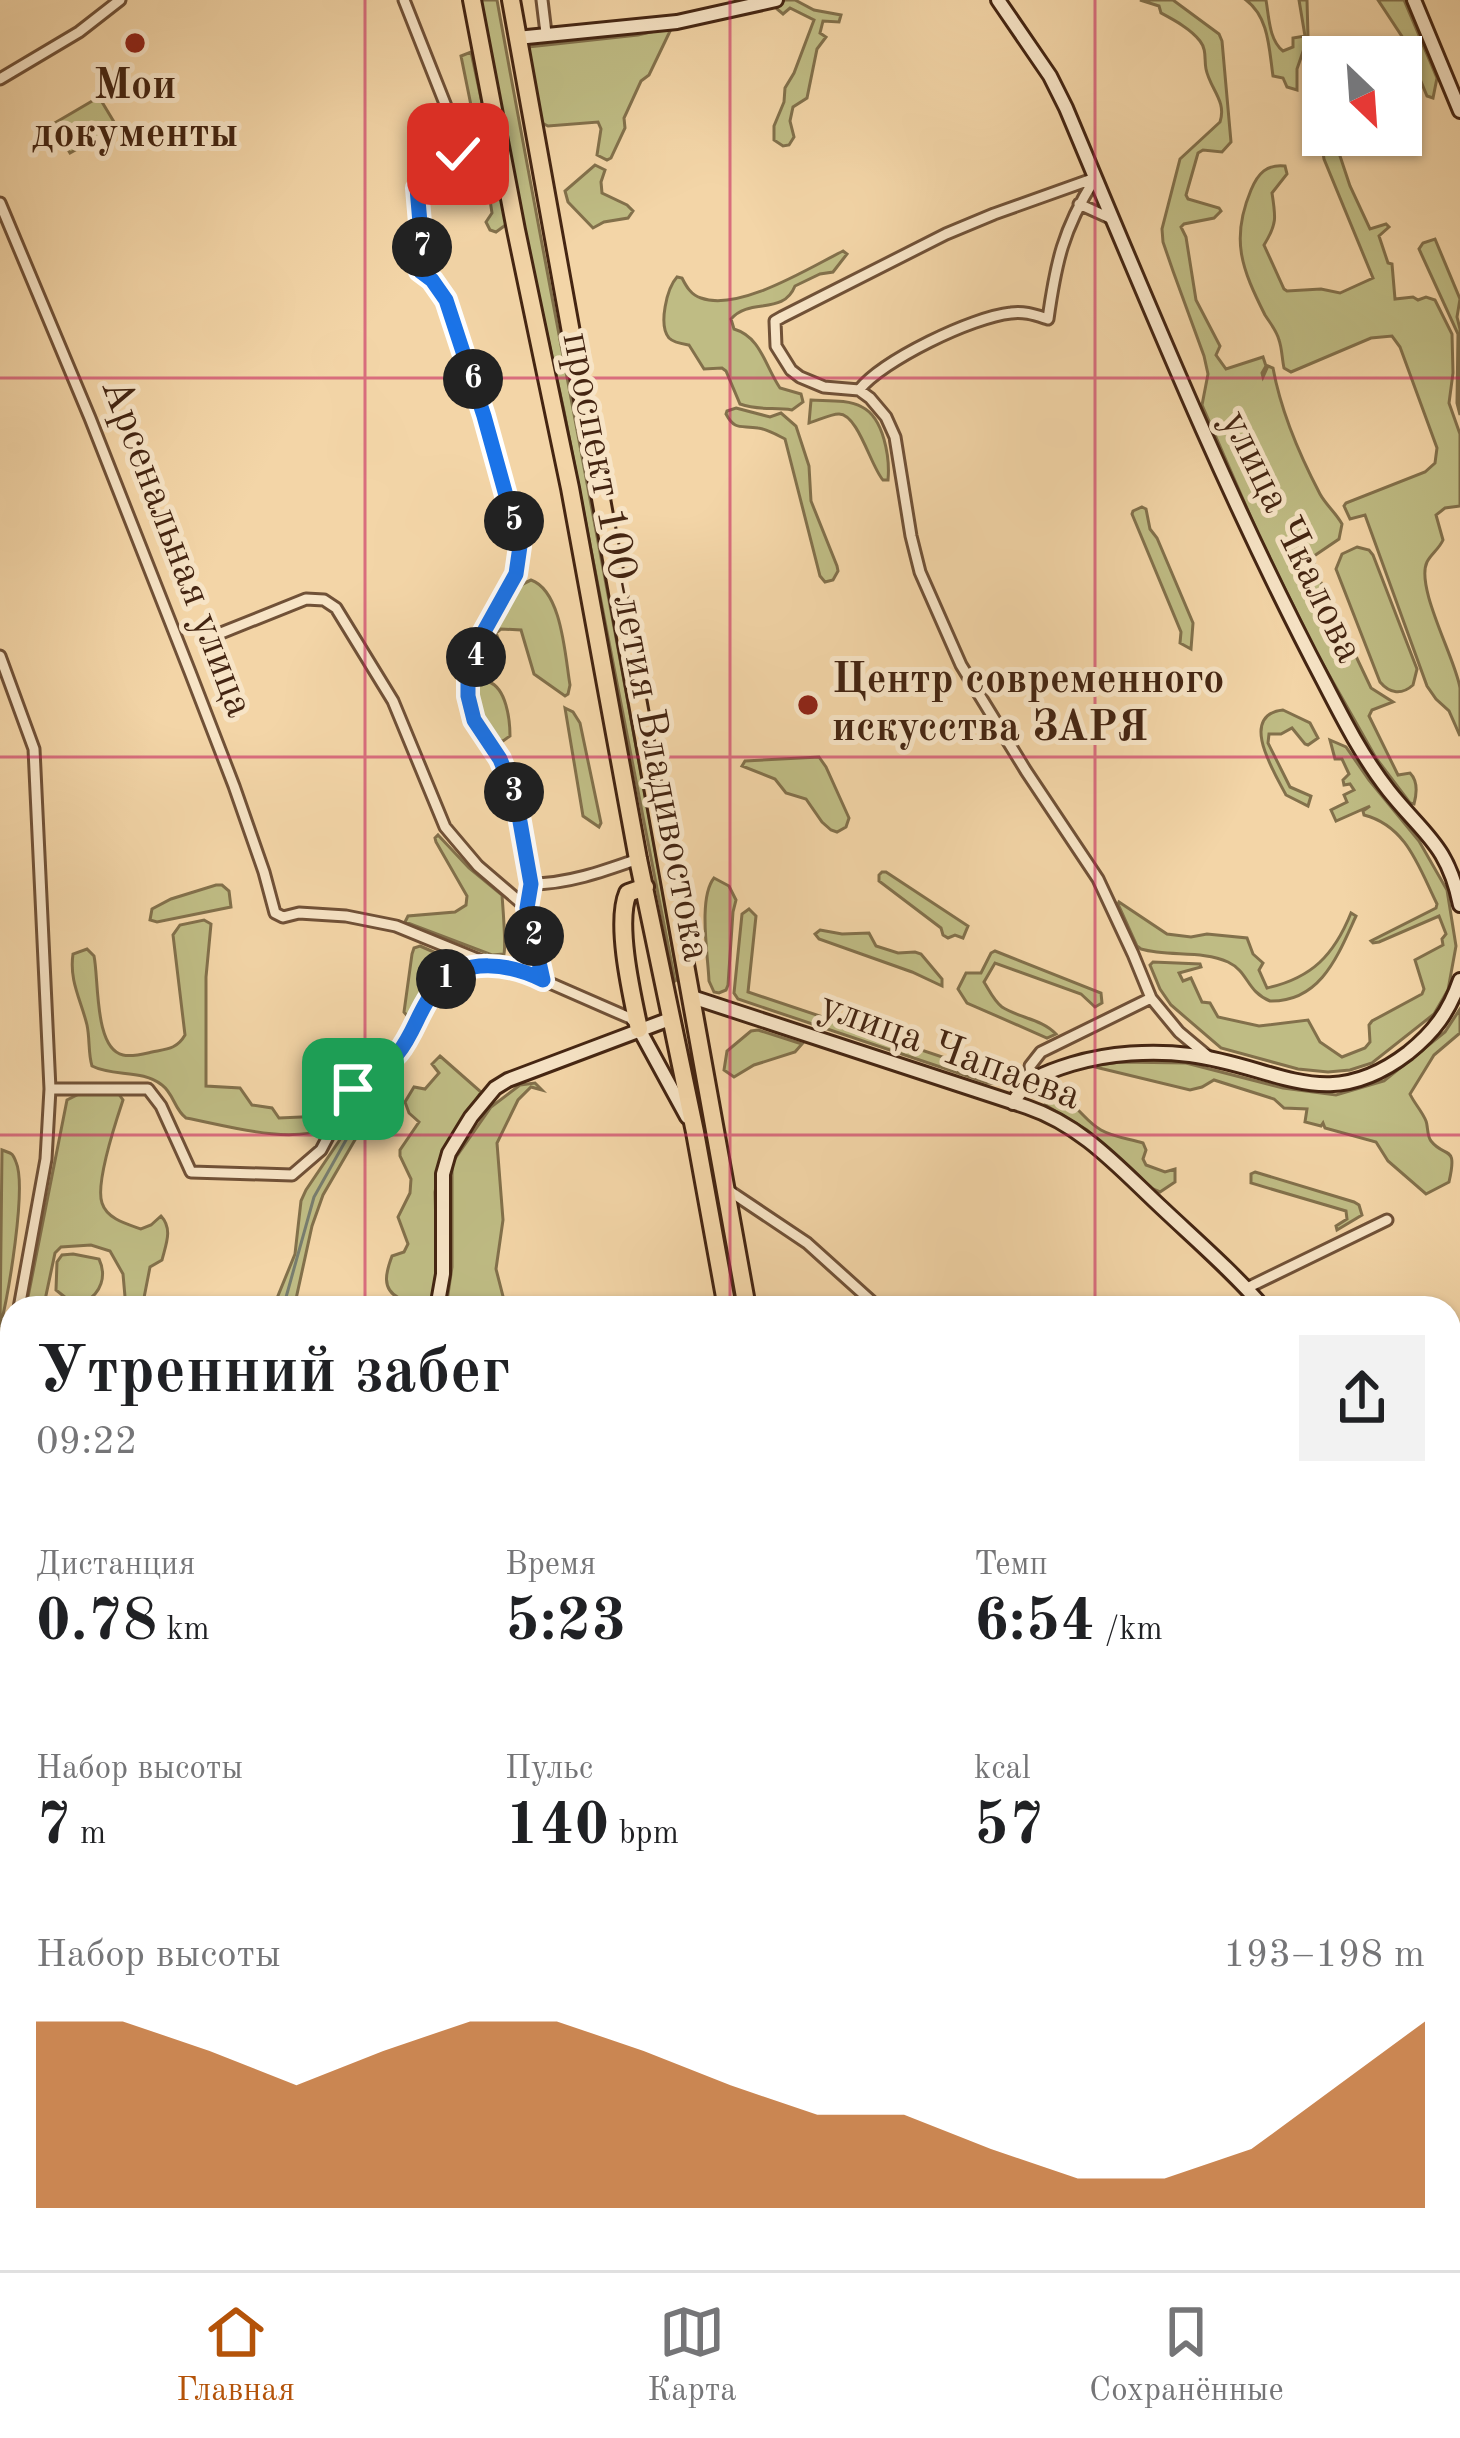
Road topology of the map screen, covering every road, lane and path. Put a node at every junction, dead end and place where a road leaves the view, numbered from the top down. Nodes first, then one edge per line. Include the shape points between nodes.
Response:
1 (120, 0) edge
2 (404, 0) edge
3 (472, 0) edge
4 (511, 0) edge
5 (542, 0) edge
6 (776, 0) edge
7 (998, 0) edge
8 (1414, 0) edge
9 (546, 33) junction
10 (517, 38) junction
11 (2, 74) edge
12 (1460, 111) edge
13 (1095, 178) junction
14 (0, 203) edge
15 (1079, 204) junction
16 (1113, 220) junction
17 (859, 390) junction
18 (211, 637) dead end
19 (0, 656) edge
20 (638, 859) junction
21 (531, 884) junction
22 (645, 887) junction
23 (1460, 905) edge
24 (527, 908) junction
25 (489, 964) junction
26 (543, 980) junction
27 (1460, 980) edge
28 (692, 997) junction
29 (1151, 998) junction
30 (670, 1019) junction
31 (639, 1029) junction
32 (1210, 1058) junction
33 (1032, 1079) junction
34 (50, 1089) junction
35 (1013, 1103) junction
36 (695, 1132) junction
37 (725, 1188) junction
38 (1387, 1220) dead end
39 (1247, 1288) junction
40 (21, 1296) edge
41 (439, 1296) edge
42 (725, 1296) edge
43 (745, 1296) edge
44 (866, 1296) edge
45 (1254, 1296) edge

1 - 11 street
2 - 21 street via 459,139 455,160 417,193 420,271 454,320 520,546 516,574 468,680 470,708 512,787
3 - 20 highway, проспект 100-летия Владивостока
4 - 10 highway, проспект 100-летия Владивостока
5 - 9 street
6 - 9 main road via 676,22
7 - 13 main road, улица Чкалова via 1053,81
8 - 12 main road
9 - 10 main road
10 - 28 highway, проспект 100-летия Владивостока
13 - 15 street
13 - 16 main road, улица Чкалова
13 - 17 street via 946,234 775,321 776,346 791,370 824,387
14 - 25 street, Арсенальная улица via 211,727 275,913 374,920
15 - 16 street
15 - 17 street via 1061,244 1048,320 1017,312 965,327 891,362
16 - 23 main road, улица Чкалова via 1310,656 1376,773 1436,842
17 - 29 street via 892,428 911,536 940,622 970,683 1098,879
18 - 24 street via 306,599 336,608 393,701 445,827
19 - 34 street via 34,749
20 - 21 street
20 - 22 highway, проспект 100-летия Владивостока
21 - 24 street
22 - 30 highway, проспект 100-летия Владивостока
22 - 31 highway via 628,893 624,904
24 - 26 street
25 - 26 street
25 - 34 street via 439,984 400,1050 363,1077 321,1150 292,1175 191,1172 148,1089
26 - 31 street
27 - 32 main road via 1437,1028 1360,1082 1309,1083
28 - 35 main road, улица Чапаева
28 - 37 highway, проспект 100-летия Владивостока
29 - 32 street
29 - 33 street via 1041,1052 1030,1066
30 - 31 main road
30 - 36 highway, проспект 100-летия Владивостока
31 - 36 main road
31 - 41 main road via 508,1080 471,1117 443,1174
32 - 33 main road via 1131,1054
33 - 35 main road
34 - 40 street
35 - 39 main road, улица Чапаева via 1085,1136
36 - 42 highway, проспект 100-летия Владивостока
37 - 43 highway, проспект 100-летия Владивостока
37 - 44 street via 807,1243
38 - 39 street
39 - 45 main road, улица Чапаева

